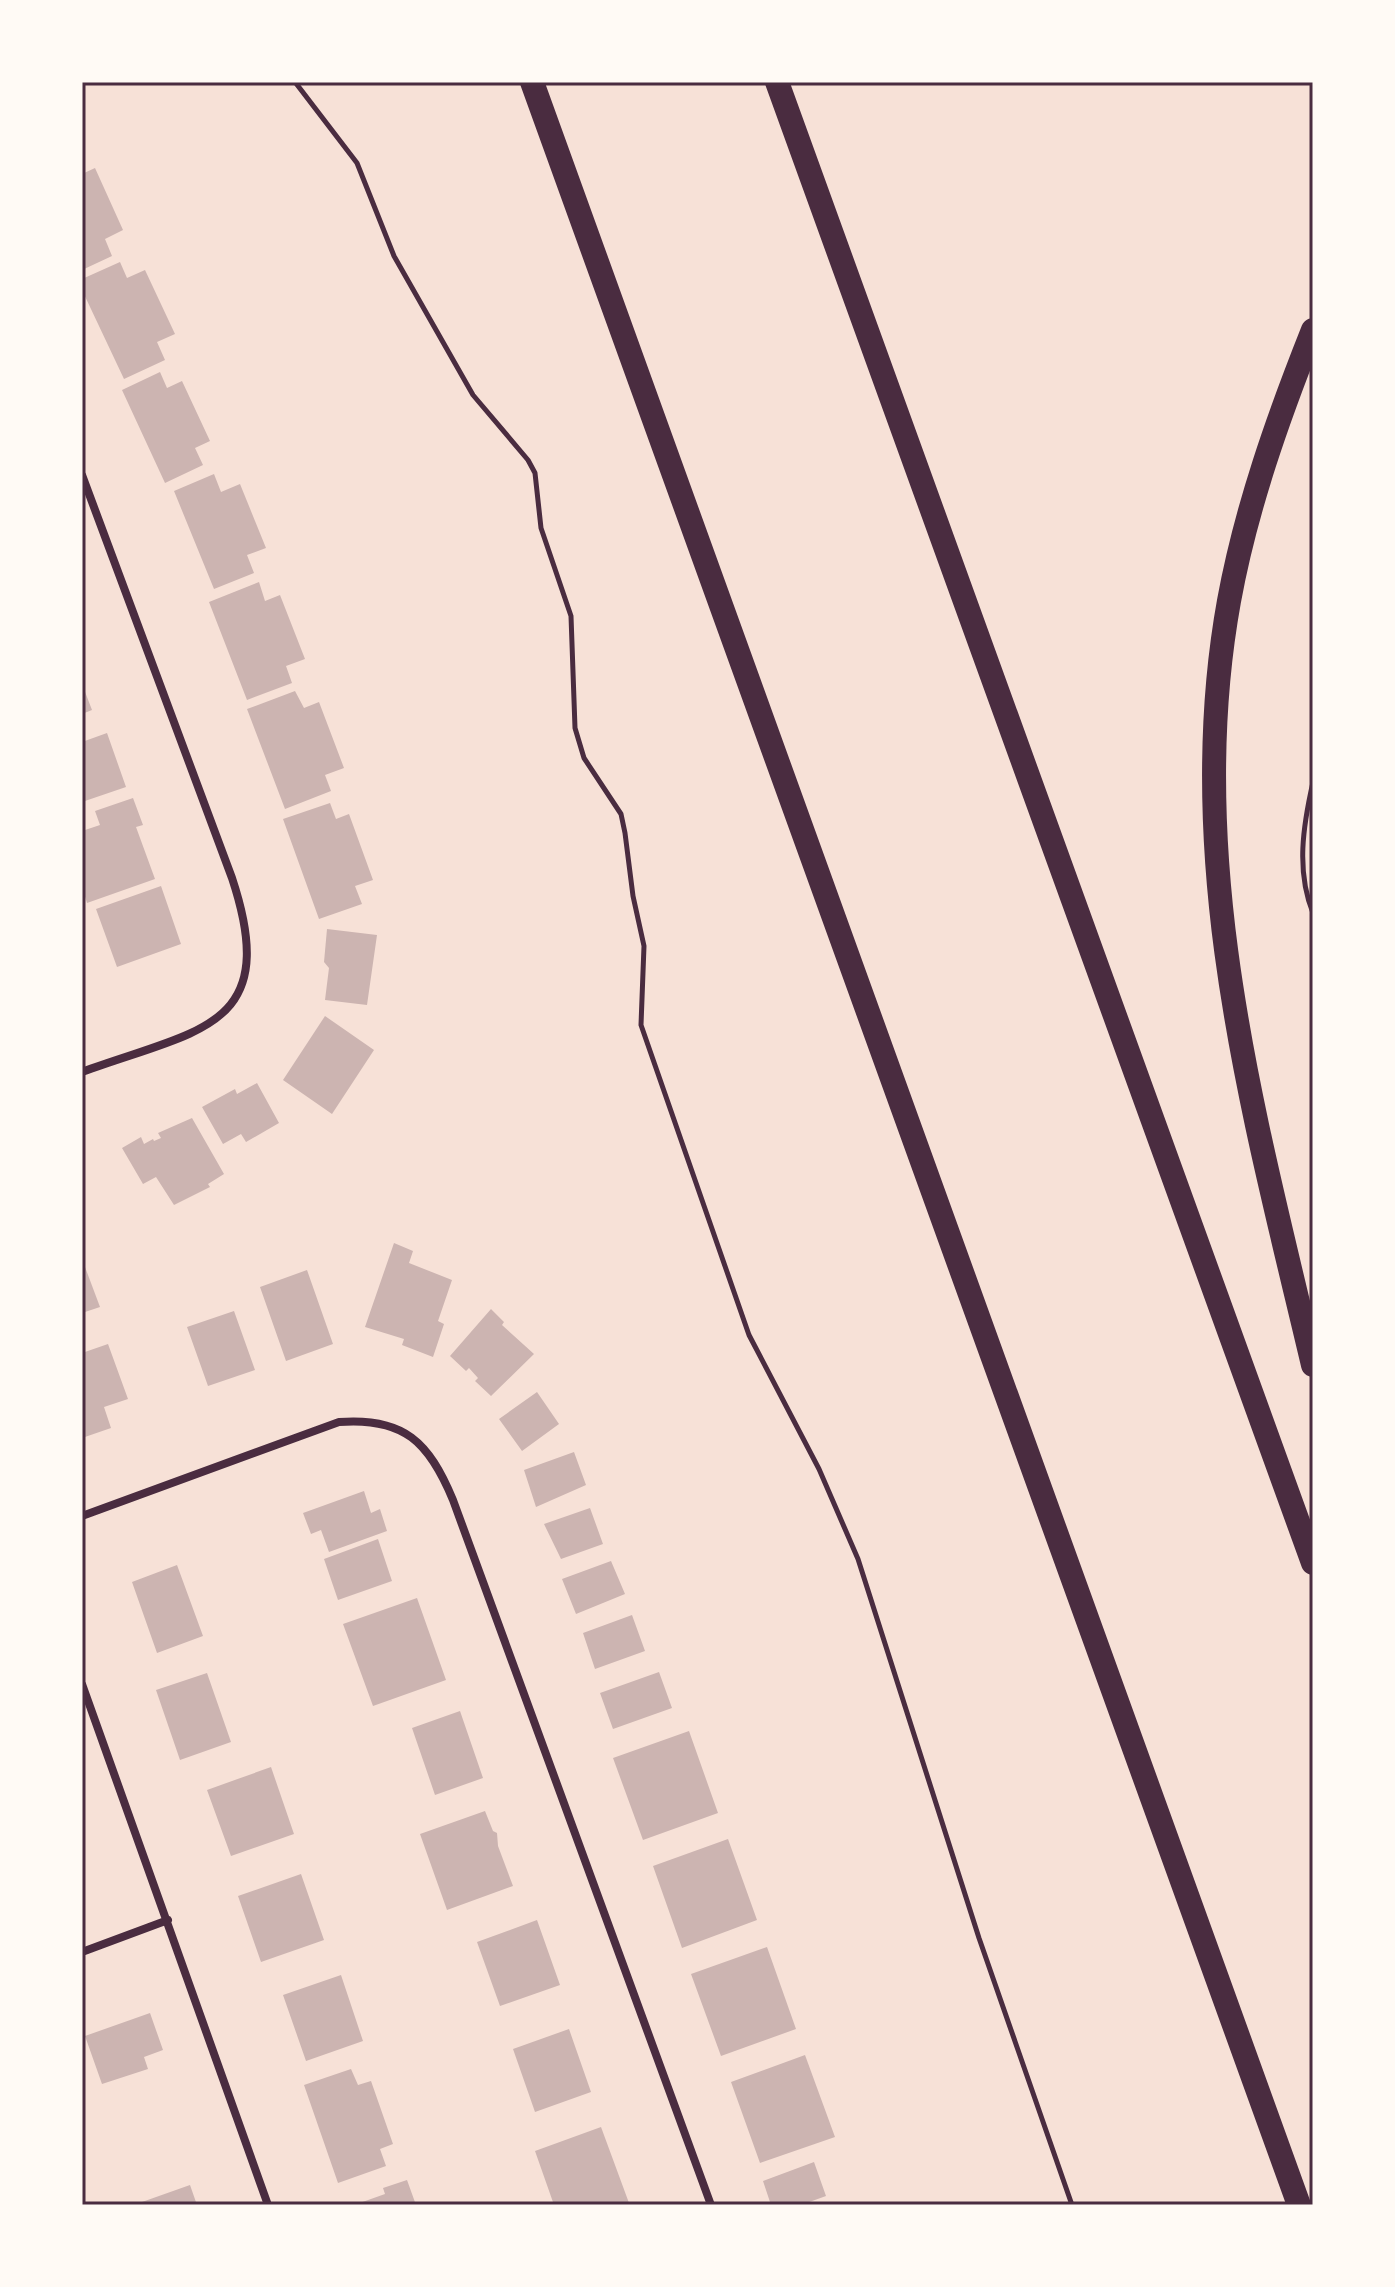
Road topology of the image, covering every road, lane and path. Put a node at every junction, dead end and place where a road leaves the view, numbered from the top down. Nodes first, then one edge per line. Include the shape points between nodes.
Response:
1 (295, 82) edge
2 (532, 82) edge
3 (777, 82) edge
4 (1313, 330) edge
5 (82, 475) edge
6 (1313, 782) edge
7 (1313, 913) edge
8 (82, 1072) edge
9 (1313, 1365) edge
10 (82, 1516) edge
11 (1313, 1563) edge
12 (82, 1684) edge
13 (168, 1920) junction
14 (82, 1952) edge
15 (268, 2205) edge
16 (711, 2205) edge
17 (1072, 2205) edge
18 (1299, 2205) edge

1 - 17 path via 357,163 394,256 473,395 535,473 541,528 571,616 575,728 584,758 615,800 623,823 644,946 641,1025 749,1335 819,1469 858,1559 979,1938
2 - 18 highway
3 - 11 highway
4 - 9 highway via 1255,492 1240,551 1221,650 1213,787 1218,888 1235,1015
5 - 8 street via 232,878 245,919 248,972 238,998 198,1030
6 - 7 path via 1303,837 1303,888
10 - 16 street via 339,1422 391,1425 430,1453 453,1500
12 - 13 street
13 - 14 street
13 - 15 street

